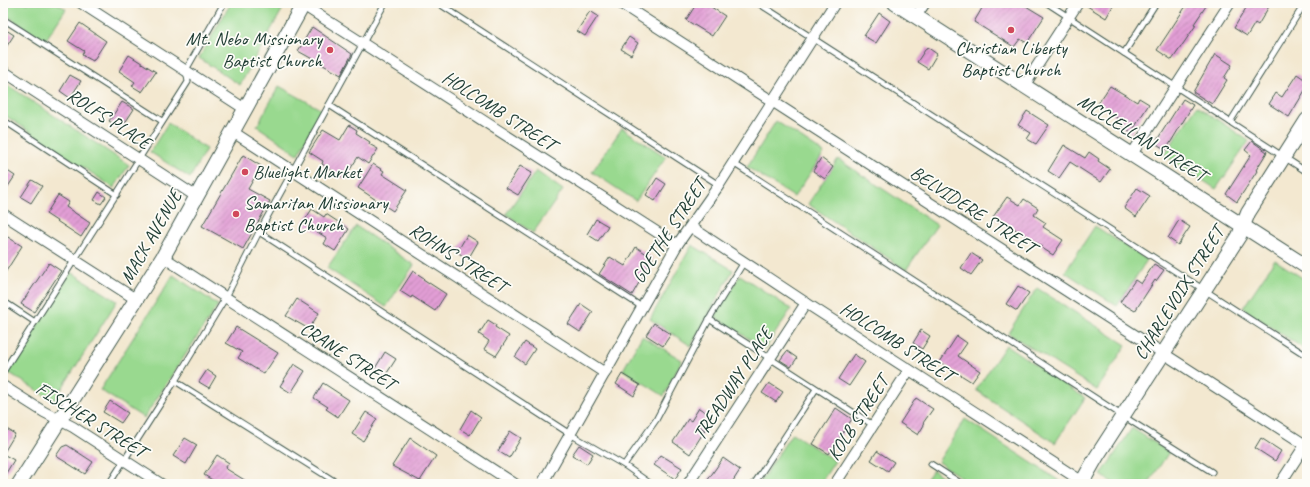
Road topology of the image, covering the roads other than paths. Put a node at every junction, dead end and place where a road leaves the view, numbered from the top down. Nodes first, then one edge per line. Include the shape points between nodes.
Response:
1 (81, 3) edge
2 (385, 3) edge
3 (438, 3) edge
4 (620, 3) edge
5 (758, 3) edge
6 (835, 3) edge
7 (895, 3) edge
8 (925, 3) edge
9 (1047, 3) edge
10 (1078, 3) edge
11 (1156, 3) edge
12 (1230, 3) edge
13 (1305, 3) edge
14 (223, 4) edge
15 (303, 4) edge
16 (916, 16) junction
17 (1068, 17) junction
18 (3, 19) edge
19 (812, 38) junction
20 (362, 44) junction
21 (1124, 53) junction
22 (186, 70) junction
23 (3, 71) edge
24 (1024, 86) junction
25 (1176, 87) junction
26 (774, 101) junction
27 (329, 105) junction
28 (246, 109) junction
29 (3, 120) edge
30 (1307, 120) edge
31 (162, 121) junction
32 (1230, 122) junction
33 (233, 132) junction
34 (1132, 154) junction
35 (1284, 157) junction
36 (140, 159) junction
37 (733, 163) junction
38 (293, 172) junction
39 (1307, 172) edge
40 (719, 185) junction
41 (117, 195) junction
42 (197, 196) junction
43 (3, 214) edge
44 (691, 226) junction
45 (1243, 226) junction
46 (259, 232) junction
47 (677, 245) junction
48 (163, 257) junction
49 (75, 260) junction
50 (744, 262) junction
51 (1307, 267) edge
52 (1203, 291) junction
53 (226, 297) junction
54 (137, 300) junction
55 (3, 301) edge
56 (806, 303) junction
57 (642, 307) junction
58 (709, 319) junction
59 (36, 322) junction
60 (1163, 353) junction
61 (1307, 356) edge
62 (770, 358) junction
63 (909, 370) junction
64 (3, 372) edge
65 (605, 373) junction
66 (175, 381) junction
67 (3, 386) edge
68 (816, 389) junction
69 (1123, 416) junction
70 (60, 420) junction
71 (873, 426) junction
72 (570, 434) junction
73 (1306, 444) edge
74 (124, 459) junction
75 (931, 464) dead end
76 (624, 465) junction
77 (1212, 472) dead end
78 (508, 482) edge
79 (1083, 483) edge
80 (19, 484) edge
81 (109, 484) edge
82 (161, 484) edge
83 (339, 484) edge
84 (542, 484) edge
85 (651, 484) edge
86 (688, 484) edge
87 (754, 484) edge
88 (835, 484) edge
89 (962, 484) edge
90 (1280, 484) edge

1 - 22 street
2 - 20 lane
3 - 40 lane
4 - 26 street, BELVIDERE STREET
5 - 19 lane
6 - 19 street, GOETHE STREET
7 - 16 street, MCCLELLAN STREET
8 - 16 street
9 - 17 lane
10 - 17 street
11 - 21 lane
12 - 25 street
13 - 32 lane
14 - 22 lane
15 - 20 street, HOLCOMB STREET
15 - 28 street, MACK AVENUE
16 - 24 street, MCCLELLAN STREET
17 - 21 lane
17 - 24 street
18 - 31 lane
19 - 26 street, GOETHE STREET
19 - 52 lane
20 - 27 lane
20 - 47 street, HOLCOMB STREET
21 - 25 lane
22 - 28 street
22 - 31 lane via 188,82
23 - 36 street, ROLFS PLACE
24 - 34 street, MCCLELLAN STREET
25 - 32 lane
25 - 34 street
26 - 37 street, GOETHE STREET
26 - 60 street, BELVIDERE STREET
27 - 38 lane
27 - 57 lane
28 - 33 street, MACK AVENUE
29 - 41 lane
30 - 35 street, CHARLEVOIX STREET
31 - 36 lane
32 - 35 lane
33 - 38 street, ROHNS STREET
33 - 42 street, MACK AVENUE
34 - 45 street, MCCLELLAN STREET
35 - 39 lane
35 - 45 street, CHARLEVOIX STREET via 1248,213
36 - 41 lane
36 - 42 street, ROLFS PLACE
37 - 40 street, GOETHE STREET
37 - 69 lane
38 - 46 lane
38 - 65 street, ROHNS STREET
40 - 44 street, GOETHE STREET
41 - 49 lane
42 - 48 street, MACK AVENUE
43 - 49 street
44 - 47 street, GOETHE STREET
44 - 50 street, HOLCOMB STREET
45 - 51 street, MCCLELLAN STREET
45 - 52 street, CHARLEVOIX STREET
46 - 53 lane
46 - 72 lane
47 - 57 street, GOETHE STREET
48 - 53 street, CRANE STREET
48 - 54 street, MACK AVENUE
49 - 54 street
49 - 59 lane
50 - 56 street, HOLCOMB STREET
50 - 58 lane
52 - 60 street, CHARLEVOIX STREET
52 - 61 lane
53 - 66 lane
53 - 78 street, CRANE STREET
54 - 70 street, MACK AVENUE
55 - 59 lane
56 - 62 street, TREADWAY PLACE
56 - 63 street, HOLCOMB STREET
57 - 65 street, GOETHE STREET
58 - 62 lane
58 - 76 lane via 656,420
59 - 64 lane
60 - 69 street, CHARLEVOIX STREET
60 - 73 street, BELVIDERE STREET
62 - 68 lane
62 - 86 street, TREADWAY PLACE
63 - 71 street, KOLB STREET
63 - 79 street, HOLCOMB STREET
65 - 72 street, GOETHE STREET
66 - 74 lane
66 - 83 lane
67 - 70 street, FISCHER STREET
68 - 71 lane
68 - 87 lane
69 - 77 lane
69 - 79 street, CHARLEVOIX STREET
70 - 74 street, FISCHER STREET
70 - 80 street, MACK AVENUE
71 - 88 street, KOLB STREET
72 - 76 lane
72 - 84 street, GOETHE STREET
73 - 90 street
74 - 81 lane
74 - 82 street, FISCHER STREET
75 - 89 lane
76 - 85 lane

